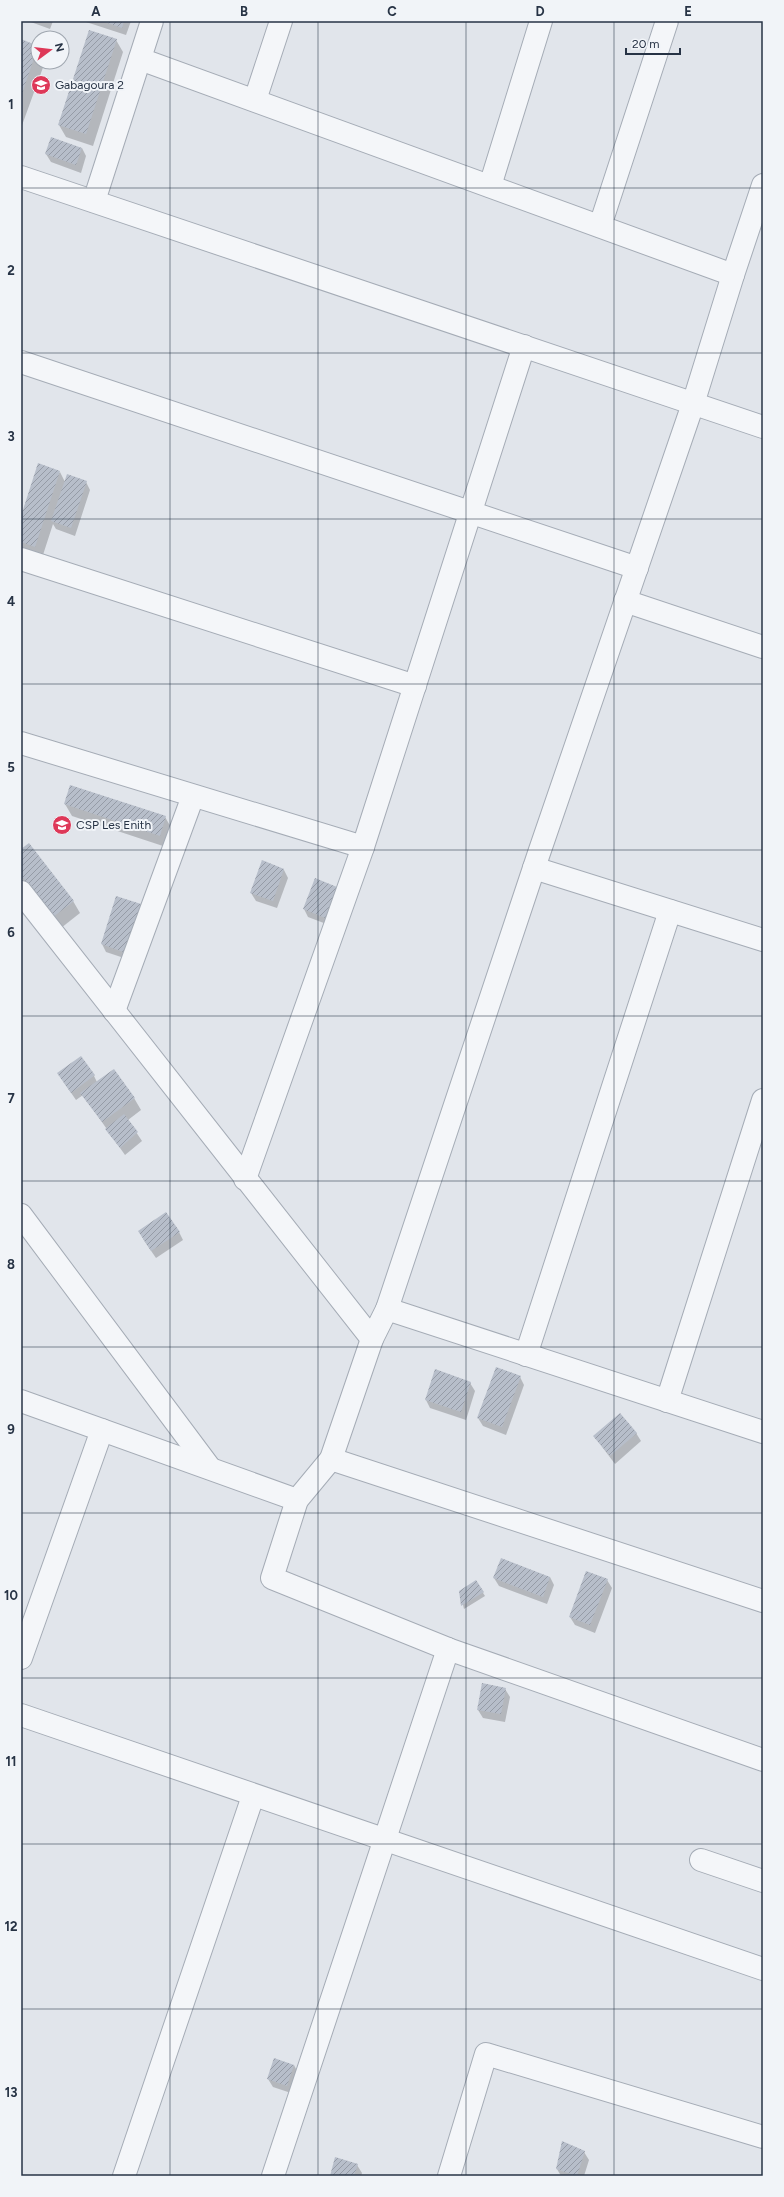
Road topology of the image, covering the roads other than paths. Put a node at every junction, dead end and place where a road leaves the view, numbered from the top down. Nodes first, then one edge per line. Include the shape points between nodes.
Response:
1 (152, 21) edge
2 (281, 21) edge
3 (541, 21) edge
4 (667, 21) edge
5 (140, 58) junction
6 (255, 100) junction
7 (21, 176) edge
8 (763, 185) edge
9 (490, 186) junction
10 (94, 201) junction
11 (757, 221) edge
12 (600, 226) junction
13 (732, 275) junction
14 (524, 346) junction
15 (21, 362) edge
16 (693, 404) junction
17 (763, 427) edge
18 (471, 512) junction
19 (21, 559) edge
20 (637, 568) junction
21 (625, 601) junction
22 (763, 647) edge
23 (415, 686) junction
24 (21, 744) edge
25 (193, 796) junction
26 (363, 847) junction
27 (534, 868) junction
28 (21, 892) edge
29 (670, 911) junction
30 (763, 940) edge
31 (114, 1011) junction
32 (763, 1100) edge
33 (757, 1139) edge
34 (245, 1179) junction
35 (21, 1215) edge
36 (387, 1309) junction
37 (372, 1339) junction
38 (526, 1355) junction
39 (21, 1401) edge
40 (667, 1401) junction
41 (102, 1430) junction
42 (763, 1432) edge
43 (331, 1459) junction
44 (210, 1468) junction
45 (297, 1500) junction
46 (763, 1601) edge
47 (448, 1649) junction
48 (21, 1658) edge
49 (21, 1715) edge
50 (763, 1760) edge
51 (252, 1796) junction
52 (385, 1841) junction
53 (701, 1860) dead end
54 (763, 1882) edge
55 (763, 1969) edge
56 (763, 2137) edge
57 (124, 2176) edge
58 (273, 2176) edge
59 (449, 2176) edge

1 - 5 street
2 - 6 street
3 - 9 street
4 - 12 street
5 - 6 street
5 - 10 street
6 - 9 street
7 - 10 street
8 - 11 street
9 - 12 street
10 - 14 street
11 - 13 street
12 - 13 street
13 - 16 street
14 - 16 street
14 - 18 street
15 - 18 street
16 - 17 street
16 - 20 street
18 - 20 street
18 - 23 street
19 - 23 street
20 - 21 street
21 - 22 street
21 - 27 street
23 - 26 street
24 - 25 street
25 - 26 street
25 - 31 street
26 - 34 street
27 - 29 street
27 - 36 street
28 - 31 street
29 - 30 street
29 - 38 street
31 - 34 street
32 - 33 street
33 - 40 street
34 - 37 street
35 - 44 street
36 - 37 street
36 - 38 street
37 - 43 street
38 - 40 street
39 - 41 street
40 - 42 street
41 - 44 street
41 - 48 street
43 - 45 street
43 - 46 street
44 - 45 street
45 - 47 street via 272,1578
47 - 50 street
47 - 52 street
49 - 51 street
51 - 52 street
51 - 57 street
52 - 55 street
52 - 58 street
53 - 54 street
56 - 59 street via 486,2054

